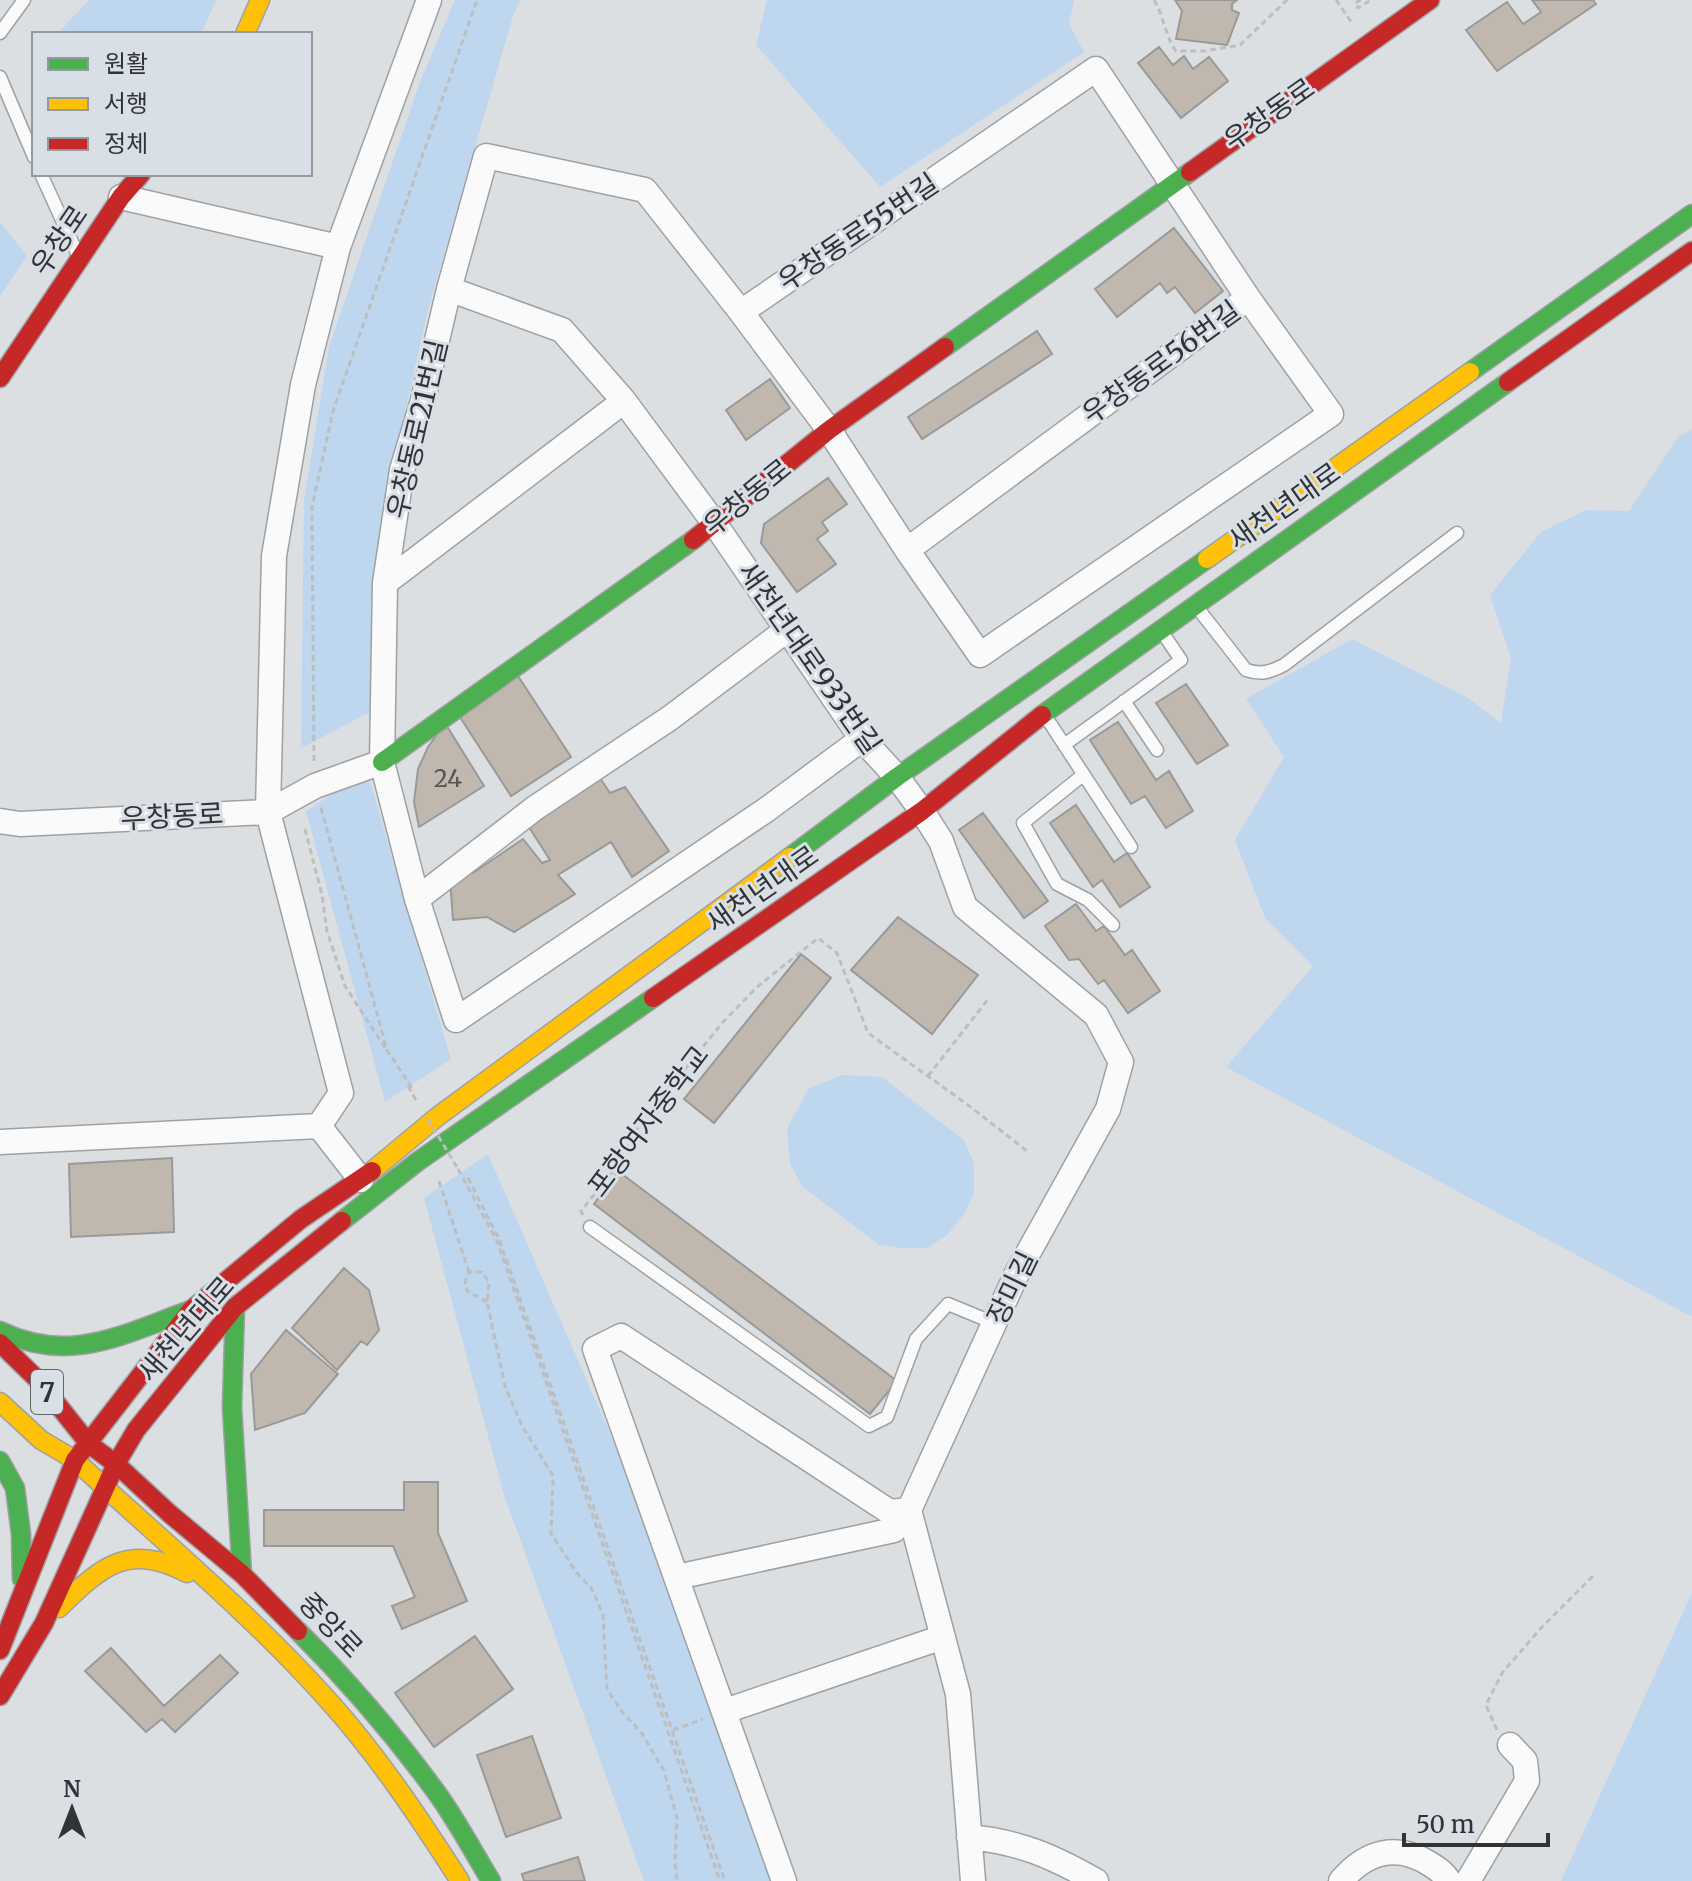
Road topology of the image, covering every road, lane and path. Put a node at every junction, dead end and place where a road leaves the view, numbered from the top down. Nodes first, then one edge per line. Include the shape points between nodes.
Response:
1 (24, 0) edge
2 (260, 0) edge
3 (429, 0) edge
4 (477, 0) edge
5 (1154, 0) edge
6 (1287, 0) edge
7 (1336, 0) edge
8 (1361, 0) edge
9 (1371, 0) edge
10 (1430, 0) edge
11 (1356, 30) dead end
12 (246, 32) edge
13 (0, 33) edge
14 (0, 77) edge
15 (32, 152) edge
16 (42, 176) edge
17 (139, 176) edge
18 (1171, 183) junction
19 (121, 197) junction
20 (1692, 214) edge
21 (338, 247) junction
22 (1692, 251) edge
23 (80, 260) junction
24 (449, 289) junction
25 (1248, 298) junction
26 (741, 312) junction
27 (0, 378) edge
28 (624, 401) junction
29 (829, 430) junction
30 (715, 524) junction
31 (1457, 533) dead end
32 (907, 550) junction
33 (1178, 580) junction
34 (385, 583) junction
35 (1195, 604) junction
36 (788, 629) junction
37 (1160, 629) junction
38 (1026, 688) junction
39 (1124, 701) junction
40 (1044, 714) junction
41 (862, 739) junction
42 (1064, 745) junction
43 (1157, 750) dead end
44 (382, 762) junction
45 (1083, 775) junction
46 (897, 777) junction
47 (315, 786) junction
48 (922, 811) junction
49 (268, 812) junction
50 (0, 821) edge
51 (305, 829) dead end
52 (1131, 847) dead end
53 (417, 899) junction
54 (1113, 925) dead end
55 (989, 998) dead end
56 (928, 1076) junction
57 (414, 1091) dead end
58 (419, 1104) dead end
59 (428, 1119) dead end
60 (319, 1126) junction
61 (0, 1142) edge
62 (1027, 1151) dead end
63 (435, 1172) dead end
64 (468, 1178) dead end
65 (361, 1180) junction
66 (590, 1227) joint
67 (469, 1272) junction
68 (487, 1302) junction
69 (235, 1307) junction
70 (191, 1310) junction
71 (994, 1323) junction
72 (0, 1331) edge
73 (0, 1343) edge
74 (0, 1402) edge
75 (89, 1444) junction
76 (75, 1460) junction
77 (0, 1461) edge
78 (116, 1464) junction
79 (105, 1491) junction
80 (909, 1510) junction
81 (242, 1574) junction
82 (1594, 1575) dead end
83 (677, 1577) junction
84 (221, 1595) junction
85 (23, 1596) junction
86 (44, 1623) junction
87 (943, 1637) junction
88 (0, 1650) edge
89 (0, 1696) edge
90 (725, 1711) junction
91 (672, 1731) junction
92 (1510, 1745) joint
93 (969, 1837) junction
94 (460, 1881) edge
95 (491, 1881) edge
96 (677, 1881) edge
97 (722, 1881) edge
98 (784, 1881) edge
99 (973, 1881) edge
100 (1096, 1881) edge
101 (1341, 1881) edge
102 (1449, 1881) edge
103 (1468, 1881) edge

1 - 13 lane
2 - 12 main road
3 - 21 street
4 - 47 path via 333,411 312,507
5 - 6 path via 1176,51 1240,45
7 - 11 path
8 - 9 path via 1355,3 1358,8
10 - 18 main road, 우창동로
14 - 15 lane
16 - 23 lane
17 - 19 main road, 우창로
18 - 25 street
18 - 26 street, 우창동로55번길 via 1096,69
18 - 29 main road, 우창동로
19 - 21 street
19 - 23 main road, 우창로
20 - 33 main road, 새천년대로
21 - 49 street via 303,385 274,556
22 - 35 main road, 새천년대로
23 - 27 main road, 우창로
24 - 26 street, 우창동로21번길 via 486,156 645,190
24 - 28 street, 새천년대로933번길 via 562,330
24 - 34 street, 우창동로21번길 via 402,470
25 - 32 street, 우창동로56번길
25 - 32 street via 1331,414 980,655
26 - 29 street
28 - 30 street, 새천년대로933번길
28 - 34 street
29 - 30 main road, 우창동로
29 - 32 street
30 - 36 street, 새천년대로933번길
30 - 44 main road, 우창동로
31 - 35 lane via 1270,672 1246,670
33 - 35 lane
33 - 38 main road, 새천년대로
34 - 44 street, 우창동로21번길
35 - 37 main road, 새천년대로
36 - 41 street, 새천년대로933번길
36 - 53 street via 670,718 535,808
37 - 39 lane via 1181,660
37 - 40 main road, 새천년대로
38 - 40 lane
38 - 46 main road, 새천년대로
39 - 42 lane
39 - 43 lane
40 - 42 lane
40 - 48 main road, 새천년대로
41 - 46 street, 새천년대로933번길
41 - 53 street, 우창동로21번길 via 456,1020
42 - 45 lane
44 - 47 street, 우창동로
44 - 53 street, 우창동로21번길
45 - 52 lane
45 - 54 lane via 1023,823 1057,884 1088,900
46 - 48 street, 장미길
46 - 65 main road, 새천년대로 via 437,1117
47 - 49 street, 우창동로
47 - 57 path via 387,1050
48 - 69 main road, 새천년대로 via 417,1162
48 - 71 street, 장미길 via 941,841 965,907 1096,1015 1121,1062 1108,1109
49 - 50 street, 우창동로
49 - 60 street via 341,1093
51 - 58 path via 345,986
55 - 56 path
56 - 62 path, 포항여자중학교
56 - 66 path, 포항여자중학교 via 868,1033 837,953 818,938 723,1022 639,1126 617,1166 581,1211
59 - 97 path, bridge via 497,1241
60 - 61 street
60 - 65 street
63 - 67 path
64 - 91 path via 499,1239
65 - 70 main road, 새천년대로 via 301,1219
66 - 71 lane, 포항여자중학교 via 869,1426 887,1417 916,1339 948,1304
67 - 68 path via 467,1291
67 - 68 path via 482,1272 489,1282
68 - 96 path via 505,1386 553,1476 551,1533 592,1589 603,1615 607,1689 664,1771 677,1818
69 - 78 main road, 새천년대로 via 136,1430
69 - 81 main road via 233,1455
70 - 72 main road via 85,1345 33,1345
70 - 75 main road, 새천년대로
71 - 80 street, 장미길
73 - 75 main road, 7 via 38,1380
74 - 76 main road, 7 via 41,1440
75 - 76 main road, 새천년대로
75 - 78 main road, 중앙로
76 - 79 main road, 중앙로
76 - 85 main road, 새천년대로
77 - 85 main road via 15,1488
78 - 79 main road, 새천년대로
78 - 81 main road, 중앙로
79 - 84 main road, 중앙로
79 - 86 main road, 새천년대로
80 - 83 street via 894,1530
80 - 83 street via 890,1512 621,1336 595,1349
80 - 87 street
81 - 95 main road, 중앙로 via 390,1733 440,1798
82 - 92 path via 1496,1684 1486,1705 1494,1727
83 - 90 street
84 - 86 main road via 173,1564 130,1559 91,1577
84 - 94 main road, 중앙로 via 328,1700 410,1805
85 - 88 main road, 새천년대로
86 - 89 main road, 새천년대로
87 - 90 street
87 - 93 street via 958,1694
90 - 91 path
90 - 98 street
91 - 97 path
92 - 103 street via 1525,1761 1527,1781
93 - 99 street
93 - 100 street via 1027,1847
101 - 102 street via 1353,1866 1397,1851 1416,1855

